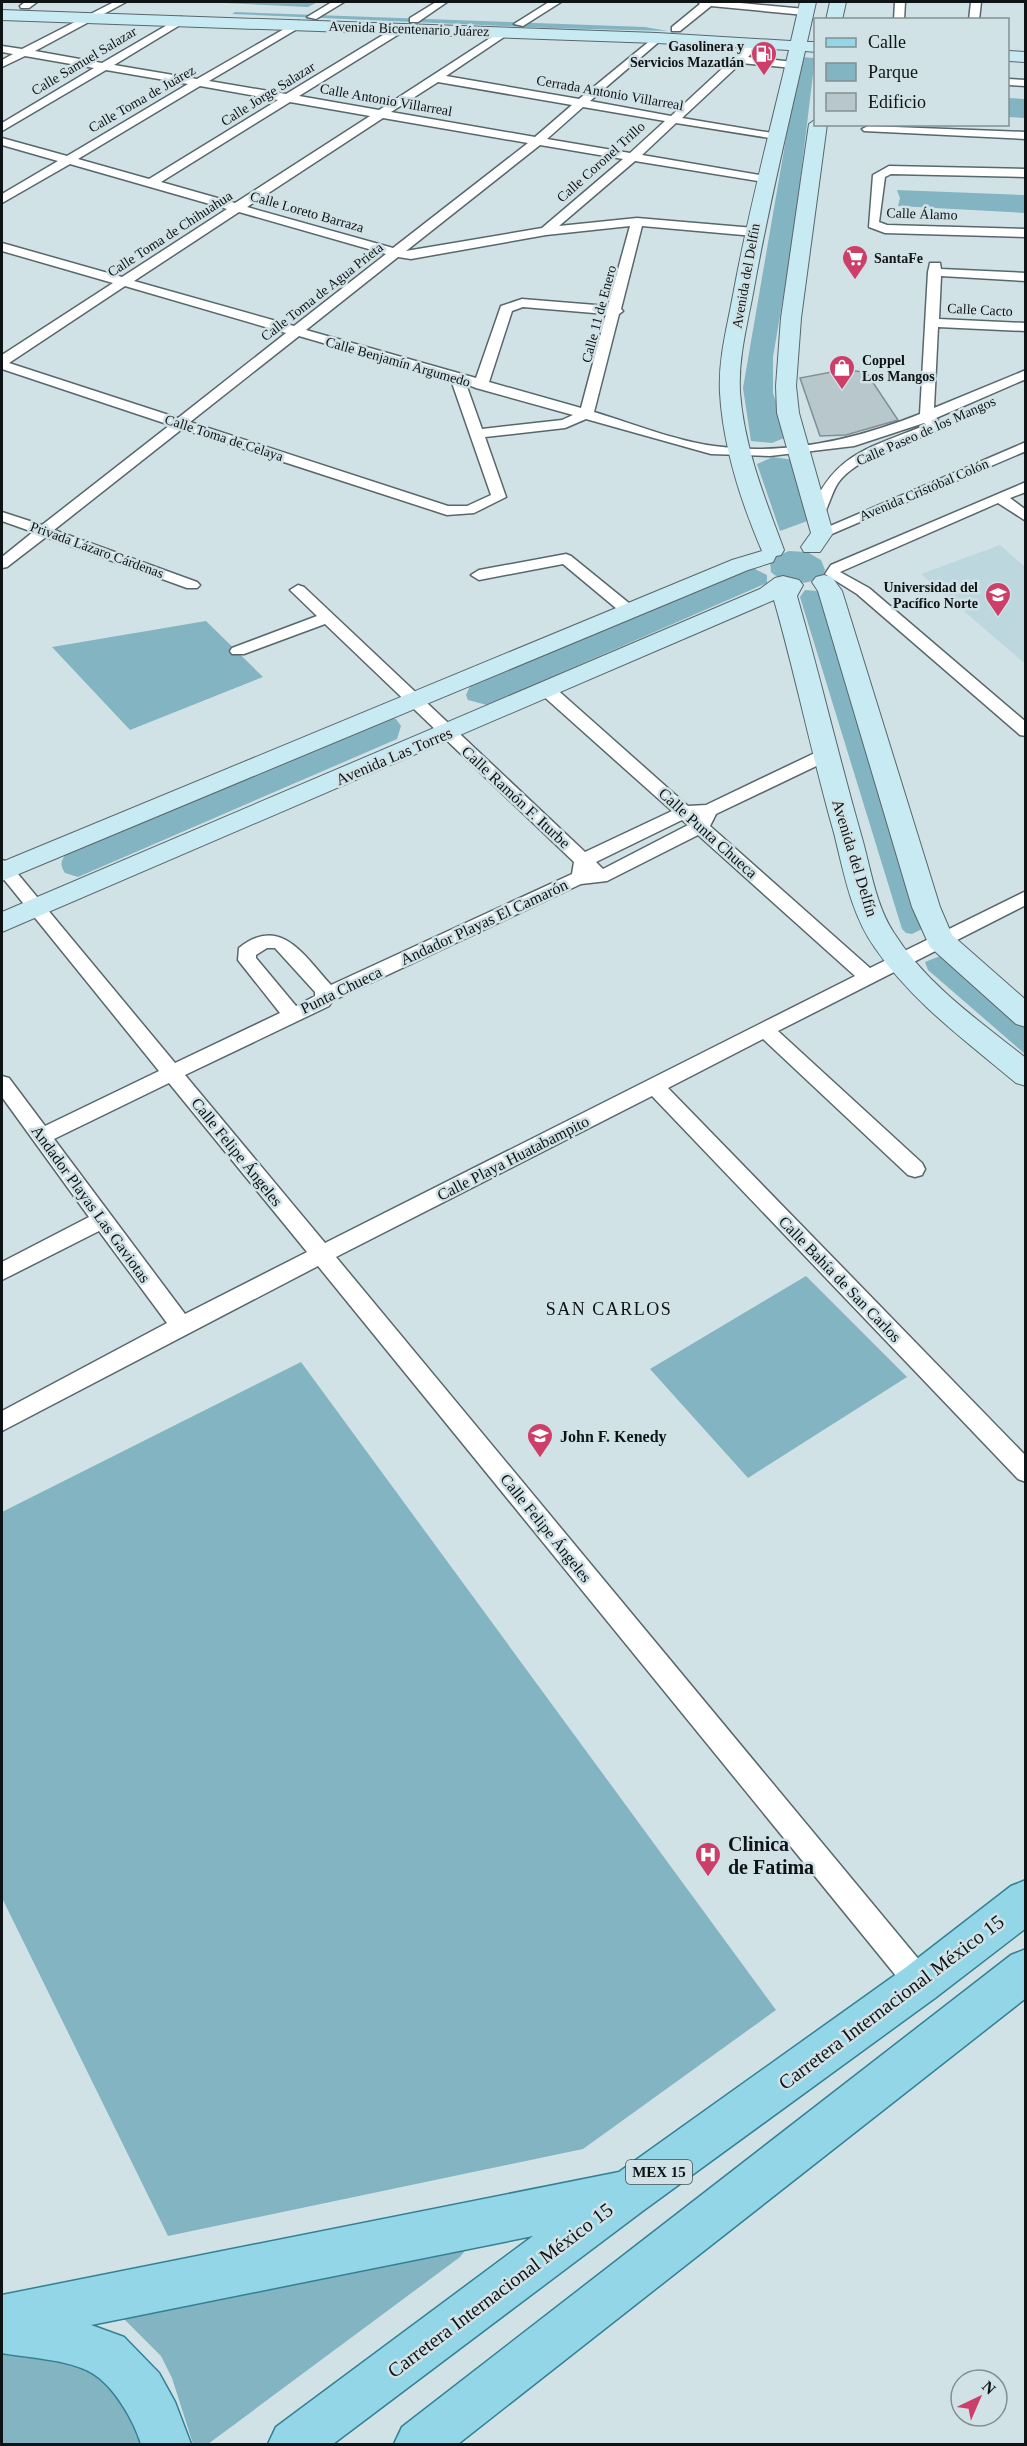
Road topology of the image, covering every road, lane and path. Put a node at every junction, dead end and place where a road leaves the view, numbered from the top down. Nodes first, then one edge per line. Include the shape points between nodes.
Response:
1 (121, 2) edge
2 (339, 2) edge
3 (442, 2) edge
4 (556, 2) edge
5 (703, 2) edge
6 (709, 2) edge
7 (838, 2) edge
8 (900, 2) edge
9 (976, 2) edge
10 (28, 4) edge
11 (2, 6) edge
12 (806, 7) edge
13 (105, 10) junction
14 (2, 15) edge
15 (88, 18) junction
16 (834, 18) edge
17 (899, 18) edge
18 (974, 18) edge
19 (181, 20) junction
20 (305, 20) junction
21 (519, 24) junction
22 (407, 25) junction
23 (676, 29) junction
24 (505, 33) junction
25 (657, 38) junction
26 (807, 40) edge
27 (756, 43) junction
28 (1009, 45) edge
29 (1026, 46) edge
30 (2, 49) edge
31 (23, 52) junction
32 (1009, 56) edge
33 (1026, 57) edge
34 (739, 59) junction
35 (2, 64) edge
36 (792, 65) junction
37 (105, 67) junction
38 (437, 78) junction
39 (1009, 82) edge
40 (200, 83) junction
41 (1026, 83) edge
42 (291, 98) junction
43 (581, 103) junction
44 (381, 114) junction
45 (672, 119) junction
46 (818, 126) edge
47 (892, 127) edge
48 (2, 128) edge
49 (868, 129) dead end
50 (1026, 136) edge
51 (778, 138) junction
52 (2, 141) edge
53 (537, 141) junction
54 (633, 157) junction
55 (68, 160) junction
56 (1026, 173) edge
57 (766, 180) junction
58 (151, 183) junction
59 (2, 199) edge
60 (237, 208) junction
61 (638, 222) junction
62 (546, 231) junction
63 (754, 232) junction
64 (1026, 233) edge
65 (2, 248) edge
66 (396, 253) junction
67 (1026, 277) edge
68 (122, 283) junction
69 (616, 311) junction
70 (932, 323) junction
71 (1026, 327) edge
72 (295, 333) junction
73 (2, 363) edge
74 (1026, 374) edge
75 (457, 378) junction
76 (481, 385) junction
77 (1026, 387) edge
78 (587, 413) junction
79 (930, 421) junction
80 (180, 424) junction
81 (477, 434) junction
82 (1026, 446) edge
83 (797, 448) junction
84 (740, 453) junction
85 (1026, 486) edge
86 (999, 497) junction
87 (2, 516) edge
88 (1026, 517) edge
89 (44, 531) junction
90 (817, 532) junction
91 (769, 554) junction
92 (2, 564) edge
93 (831, 574) junction
94 (478, 575) dead end
95 (787, 584) junction
96 (192, 585) dead end
97 (298, 590) dead end
98 (629, 611) junction
99 (327, 618) junction
100 (238, 651) dead end
101 (547, 690) junction
102 (415, 700) junction
103 (1026, 731) edge
104 (449, 733) junction
105 (825, 755) junction
106 (685, 812) junction
107 (705, 818) junction
108 (581, 869) junction
109 (3, 870) edge
110 (1026, 897) edge
111 (36, 908) junction
112 (2, 923) edge
113 (940, 940) junction
114 (898, 962) junction
115 (390, 966) joint
116 (868, 977) junction
117 (325, 996) junction
118 (292, 1014) junction
119 (1026, 1017) edge
120 (764, 1029) junction
121 (172, 1072) junction
122 (1026, 1075) edge
123 (2, 1083) edge
124 (654, 1086) junction
125 (42, 1136) junction
126 (915, 1169) dead end
127 (101, 1220) junction
128 (321, 1255) junction
129 (2, 1272) edge
130 (181, 1326) junction
131 (2, 1422) edge
132 (1026, 1472) edge
133 (1026, 1901) edge
134 (1026, 1970) edge
135 (920, 1983) junction
136 (628, 2194) junction
137 (2, 2319) edge
138 (2, 2329) edge
139 (166, 2445) edge
140 (293, 2445) edge
141 (419, 2445) edge

1 - 13 street
2 - 20 street, Calle Toma de Juárez
3 - 22 street, Calle Jorge Salazar
4 - 21 street
5 - 6 street
6 - 12 street
6 - 23 street
7 - 16 street
8 - 17 street
9 - 18 street
10 - 11 street, Avenida Bicentenario Juárez
10 - 13 street, Avenida Bicentenario Juárez
12 - 26 street, Avenida del Delfín
13 - 15 street
13 - 20 street, Avenida Bicentenario Juárez
14 - 15 street, Avenida Bicentenario Juárez
15 - 19 street, Avenida Bicentenario Juárez
15 - 31 street
19 - 20 street, Avenida Bicentenario Juárez
19 - 37 street, Calle Samuel Salazar
20 - 22 street, Avenida Bicentenario Juárez
20 - 40 street, Calle Toma de Juárez
21 - 22 street, Avenida Bicentenario Juárez
21 - 23 street, Avenida Bicentenario Juárez
22 - 24 street, Avenida Bicentenario Juárez
22 - 42 street, Calle Jorge Salazar
23 - 26 street, Avenida Bicentenario Juárez
24 - 25 street, Avenida Bicentenario Juárez
24 - 38 street, Calle Toma de Chihuahua
25 - 27 street, Avenida Bicentenario Juárez
25 - 43 street, Calle Toma de Agua Prieta
26 - 27 street, Avenida Bicentenario Juárez
26 - 36 street, Avenida del Delfín
27 - 34 street, Calle Coronel Trillo
28 - 29 street
30 - 31 street, Calle Antonio Villarreal
31 - 35 street
31 - 37 street, Calle Antonio Villarreal
32 - 33 street
34 - 36 street
34 - 45 street, Calle Coronel Trillo
36 - 51 street, Avenida del Delfín
37 - 40 street, Calle Antonio Villarreal
37 - 48 street, Calle Samuel Salazar
38 - 43 street, Cerrada Antonio Villarreal
38 - 44 street, Calle Toma de Chihuahua
39 - 41 street
40 - 42 street, Calle Antonio Villarreal
40 - 55 street, Calle Toma de Juárez
42 - 44 street, Calle Antonio Villarreal
42 - 58 street, Calle Jorge Salazar
43 - 45 street, Cerrada Antonio Villarreal
43 - 53 street, Calle Toma de Agua Prieta
44 - 53 street, Calle Antonio Villarreal
44 - 60 street, Calle Toma de Chihuahua
45 - 51 street, Cerrada Antonio Villarreal
45 - 54 street, Calle Coronel Trillo
46 - 83 street via 791,318 786,386
47 - 49 street
47 - 50 street
51 - 57 street, Avenida del Delfín
52 - 55 street, Calle Loreto Barraza
53 - 54 street, Calle Antonio Villarreal
53 - 66 street, Calle Toma de Agua Prieta
54 - 57 street, Calle Antonio Villarreal
54 - 62 street, Calle Coronel Trillo
55 - 58 street, Calle Loreto Barraza
55 - 59 street, Calle Toma de Juárez
56 - 64 street, Calle Álamo via 889,170 879,175 873,224 885,229
57 - 63 street, Avenida del Delfín
58 - 60 street, Calle Loreto Barraza
60 - 66 street, Calle Loreto Barraza
60 - 68 street, Calle Toma de Chihuahua
61 - 62 street, Calle Loreto Barraza
61 - 63 street, Calle Loreto Barraza
61 - 69 street, Calle 11 de Enero
62 - 66 street, Calle Loreto Barraza via 411,255
63 - 84 street, Avenida del Delfín via 730,366 730,393
65 - 68 street, Calle Benjamín Argumedo
66 - 72 street, Calle Toma de Agua Prieta
67 - 70 street via 935,269
68 - 72 street, Calle Benjamín Argumedo
68 - 73 street, Calle Toma de Chihuahua
69 - 76 street via 511,305 506,309
69 - 78 street, Calle 11 de Enero
70 - 71 street, Calle Cacto
70 - 79 street
72 - 75 street, Calle Benjamín Argumedo
72 - 80 street, Calle Toma de Agua Prieta
73 - 80 street, Calle Toma de Celaya
74 - 79 street, Calle Paseo de los Mangos
75 - 76 street, Calle Benjamín Argumedo
75 - 81 street
76 - 78 street, Calle Benjamín Argumedo
77 - 79 street, Calle Paseo de los Mangos
78 - 81 street via 565,424
78 - 84 street, Calle Benjamín Argumedo via 711,450
79 - 83 street, Calle Paseo de los Mangos via 835,445
79 - 90 street, Calle Paseo de los Mangos via 836,476 827,488
80 - 81 street, Calle Toma de Celaya via 447,511 469,510 499,497
80 - 89 street, Calle Toma de Agua Prieta
82 - 90 street, Avenida Cristóbal Colón
83 - 84 street, Calle Benjamín Argumedo
83 - 90 street
84 - 91 street, Avenida del Delfín
85 - 86 street
86 - 88 street
86 - 93 street
87 - 89 street, Privada Lázaro Cárdenas
89 - 92 street, Calle Toma de Agua Prieta
89 - 96 street, Privada Lázaro Cárdenas
90 - 91 street
90 - 93 street via 828,554
91 - 95 street, Avenida del Delfín via 763,562 767,573
91 - 98 street
93 - 95 street via 806,586
93 - 103 street via 864,591
93 - 113 street via 830,591 926,907
94 - 98 street via 566,560
95 - 101 street, Avenida Las Torres
95 - 105 street, Avenida del Delfín via 785,596
97 - 99 street, Calle Ramón F. Iturbe
98 - 102 street
99 - 100 street
99 - 102 street, Calle Ramón F. Iturbe
101 - 104 street, Avenida Las Torres
101 - 106 street, Calle Punta Chueca
102 - 104 street, Calle Ramón F. Iturbe
102 - 109 street
104 - 108 street, Calle Ramón F. Iturbe
104 - 111 street, Avenida Las Torres
105 - 107 street
105 - 114 street, Avenida del Delfín via 870,916
106 - 107 street, Andador Playas El Camarón
106 - 108 street, Andador Playas El Camarón
107 - 108 street, Andador Playas El Camarón via 601,877
107 - 116 street, Calle Punta Chueca
108 - 115 street, Andador Playas El Camarón
109 - 111 street, Calle Felipe Ángeles
110 - 113 street, Calle Playa Huatabampito
111 - 112 street, Avenida Las Torres
111 - 121 street, Calle Felipe Ángeles
113 - 114 street, Calle Playa Huatabampito
113 - 119 street
114 - 116 street, Calle Playa Huatabampito
114 - 122 street, Avenida del Delfín
115 - 117 street, Punta Chueca
116 - 120 street, Calle Playa Huatabampito
117 - 118 street, Punta Chueca
117 - 118 street via 324,990 281,944 273,940 253,947 246,953 247,960
118 - 121 street
120 - 124 street, Calle Playa Huatabampito
120 - 126 street
121 - 125 street
121 - 128 street, Calle Felipe Ángeles
123 - 125 street, Andador Playas Las Gaviotas
124 - 128 street, Calle Playa Huatabampito
124 - 132 street, Calle Bahía de San Carlos
125 - 127 street, Andador Playas Las Gaviotas
127 - 129 street
127 - 130 street, Andador Playas Las Gaviotas
128 - 130 street, Calle Playa Huatabampito
128 - 135 street, Calle Felipe Ángeles
130 - 131 street, Calle Playa Huatabampito
133 - 135 main road, Carretera Internacional México 15 / MEX 15
134 - 141 main road
135 - 136 main road, Carretera Internacional México 15 / MEX 15
136 - 137 main road
136 - 140 main road, Carretera Internacional México 15 / MEX 15
138 - 139 main road via 53,2337 107,2354 141,2390 158,2419

